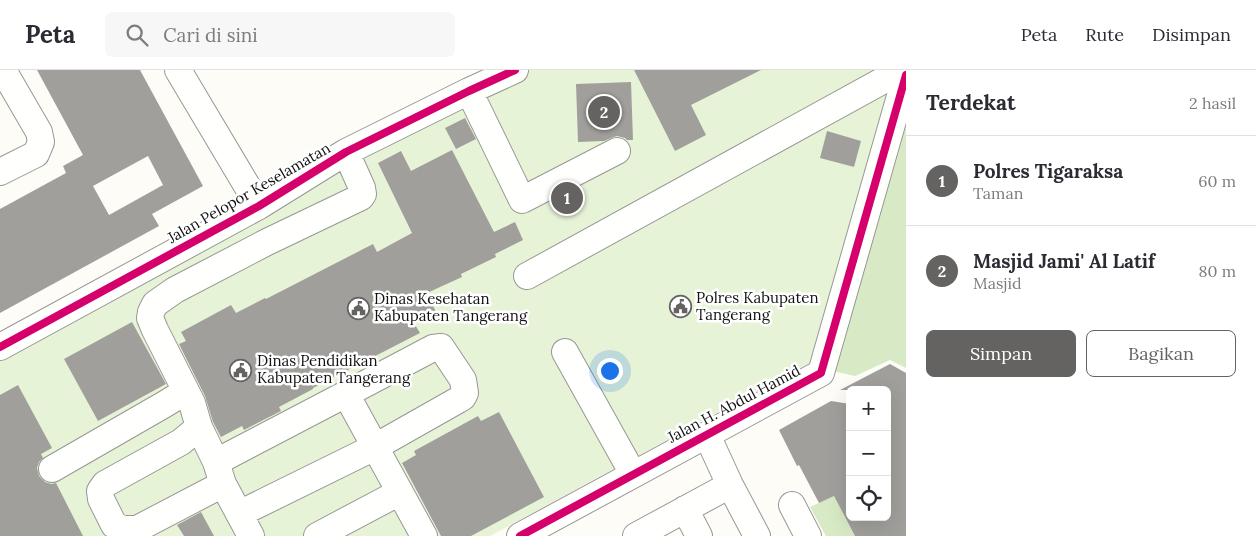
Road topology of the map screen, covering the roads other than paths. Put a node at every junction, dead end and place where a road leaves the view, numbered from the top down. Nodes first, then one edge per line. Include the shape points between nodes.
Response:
1 (3, 70) edge
2 (178, 70) edge
3 (514, 70) edge
4 (902, 70) edge
5 (906, 75) edge
6 (468, 91) junction
7 (617, 151) dead end
8 (346, 152) junction
9 (0, 172) edge
10 (259, 206) junction
11 (527, 276) dead end
12 (0, 347) edge
13 (565, 352) dead end
14 (186, 391) junction
15 (346, 394) junction
16 (199, 427) junction
17 (707, 435) junction
18 (375, 447) junction
19 (52, 469) dead end
20 (219, 473) junction
21 (634, 474) junction
22 (730, 485) junction
23 (400, 492) junction
24 (792, 505) dead end
25 (685, 510) junction
26 (245, 525) edge
27 (317, 536) edge
28 (424, 536) edge
29 (520, 536) edge
30 (636, 536) edge
31 (699, 536) edge
32 (758, 536) edge
33 (808, 536) edge

1 - 9 street via 39,132 41,142 36,154
2 - 10 street
3 - 6 street, Jalan Pelopor Keselamatan
4 - 11 street
5 - 17 street, Jalan H. Abdul Hamid via 821,373
6 - 7 street via 522,200
6 - 8 street, Jalan Pelopor Keselamatan
8 - 10 street, Jalan Pelopor Keselamatan
8 - 14 street via 362,188 361,197 175,290 155,304 150,318
10 - 12 street, Jalan Pelopor Keselamatan
13 - 21 street
14 - 16 street
14 - 19 street
15 - 18 street
15 - 18 street via 433,348 441,347 463,380 463,397
15 - 20 street
16 - 20 street
16 - 20 street via 181,442 105,484 100,491 100,499 114,525 137,529
17 - 21 street, Jalan H. Abdul Hamid
17 - 22 street
18 - 23 street
18 - 26 street
20 - 26 street
21 - 29 street, Jalan H. Abdul Hamid
22 - 25 street
22 - 32 street
23 - 27 street
23 - 28 street
24 - 33 street
25 - 30 street
25 - 31 street

